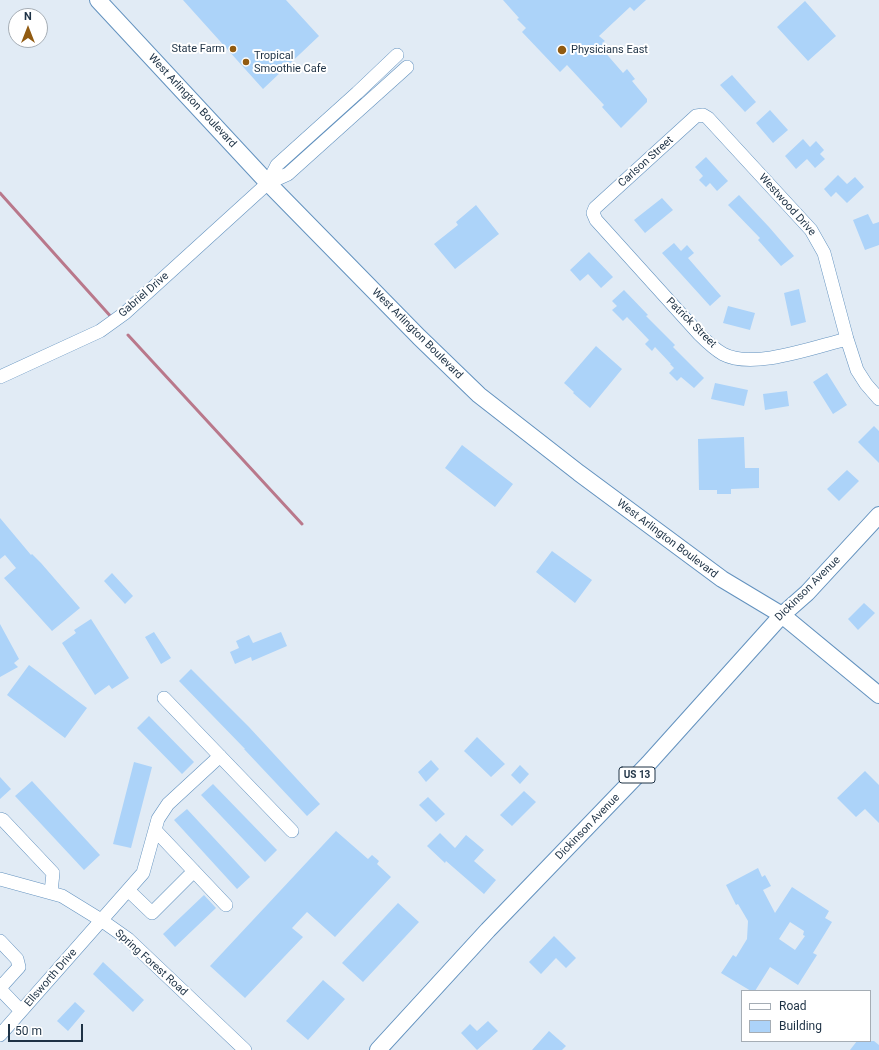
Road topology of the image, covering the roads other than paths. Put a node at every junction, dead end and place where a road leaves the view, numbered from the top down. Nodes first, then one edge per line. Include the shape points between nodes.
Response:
1 (98, 0) edge
2 (397, 55) dead end
3 (407, 66) dead end
4 (703, 115) joint
5 (268, 183) junction
6 (593, 213) joint
7 (847, 339) junction
8 (0, 377) edge
9 (879, 399) edge
10 (879, 515) edge
11 (782, 615) junction
12 (879, 695) edge
13 (164, 698) dead end
14 (220, 756) junction
15 (0, 819) edge
16 (155, 830) junction
17 (292, 831) dead end
18 (194, 871) junction
19 (0, 879) edge
20 (128, 890) junction
21 (51, 892) junction
22 (226, 905) dead end
23 (101, 920) junction
24 (0, 941) edge
25 (0, 988) edge
26 (21, 1011) junction
27 (0, 1035) edge
28 (245, 1050) edge
29 (378, 1050) edge

1 - 5 main road, West Arlington Boulevard
2 - 5 street via 277,165
3 - 5 street via 288,174
4 - 6 street, Carlson Street via 696,116 595,208
4 - 7 street, Westwood Drive via 811,230 824,253
5 - 8 street, Gabriel Drive via 125,313 100,331
5 - 11 main road, West Arlington Boulevard via 479,395 585,478 722,579
6 - 7 street, Patrick Street via 596,220 699,334 723,354 745,360 758,360
7 - 9 street, Westwood Drive via 857,370
10 - 11 main road, Dickinson Avenue / US 13 via 807,593
11 - 12 main road, West Arlington Boulevard
11 - 29 main road, Dickinson Avenue / US 13 via 648,764 464,955
13 - 14 street
14 - 16 street, Ellsworth Drive via 168,804 158,819
14 - 17 street
15 - 21 street via 53,873
16 - 18 street
16 - 20 street, Ellsworth Drive via 143,873
18 - 20 street via 152,913
18 - 22 street
19 - 21 street, Spring Forest Road
20 - 23 street, Ellsworth Drive
21 - 23 street, Spring Forest Road
23 - 26 street, Ellsworth Drive
23 - 28 street, Spring Forest Road via 128,940
24 - 25 street via 17,959 18,967
25 - 26 street
26 - 27 street, Ellsworth Drive

